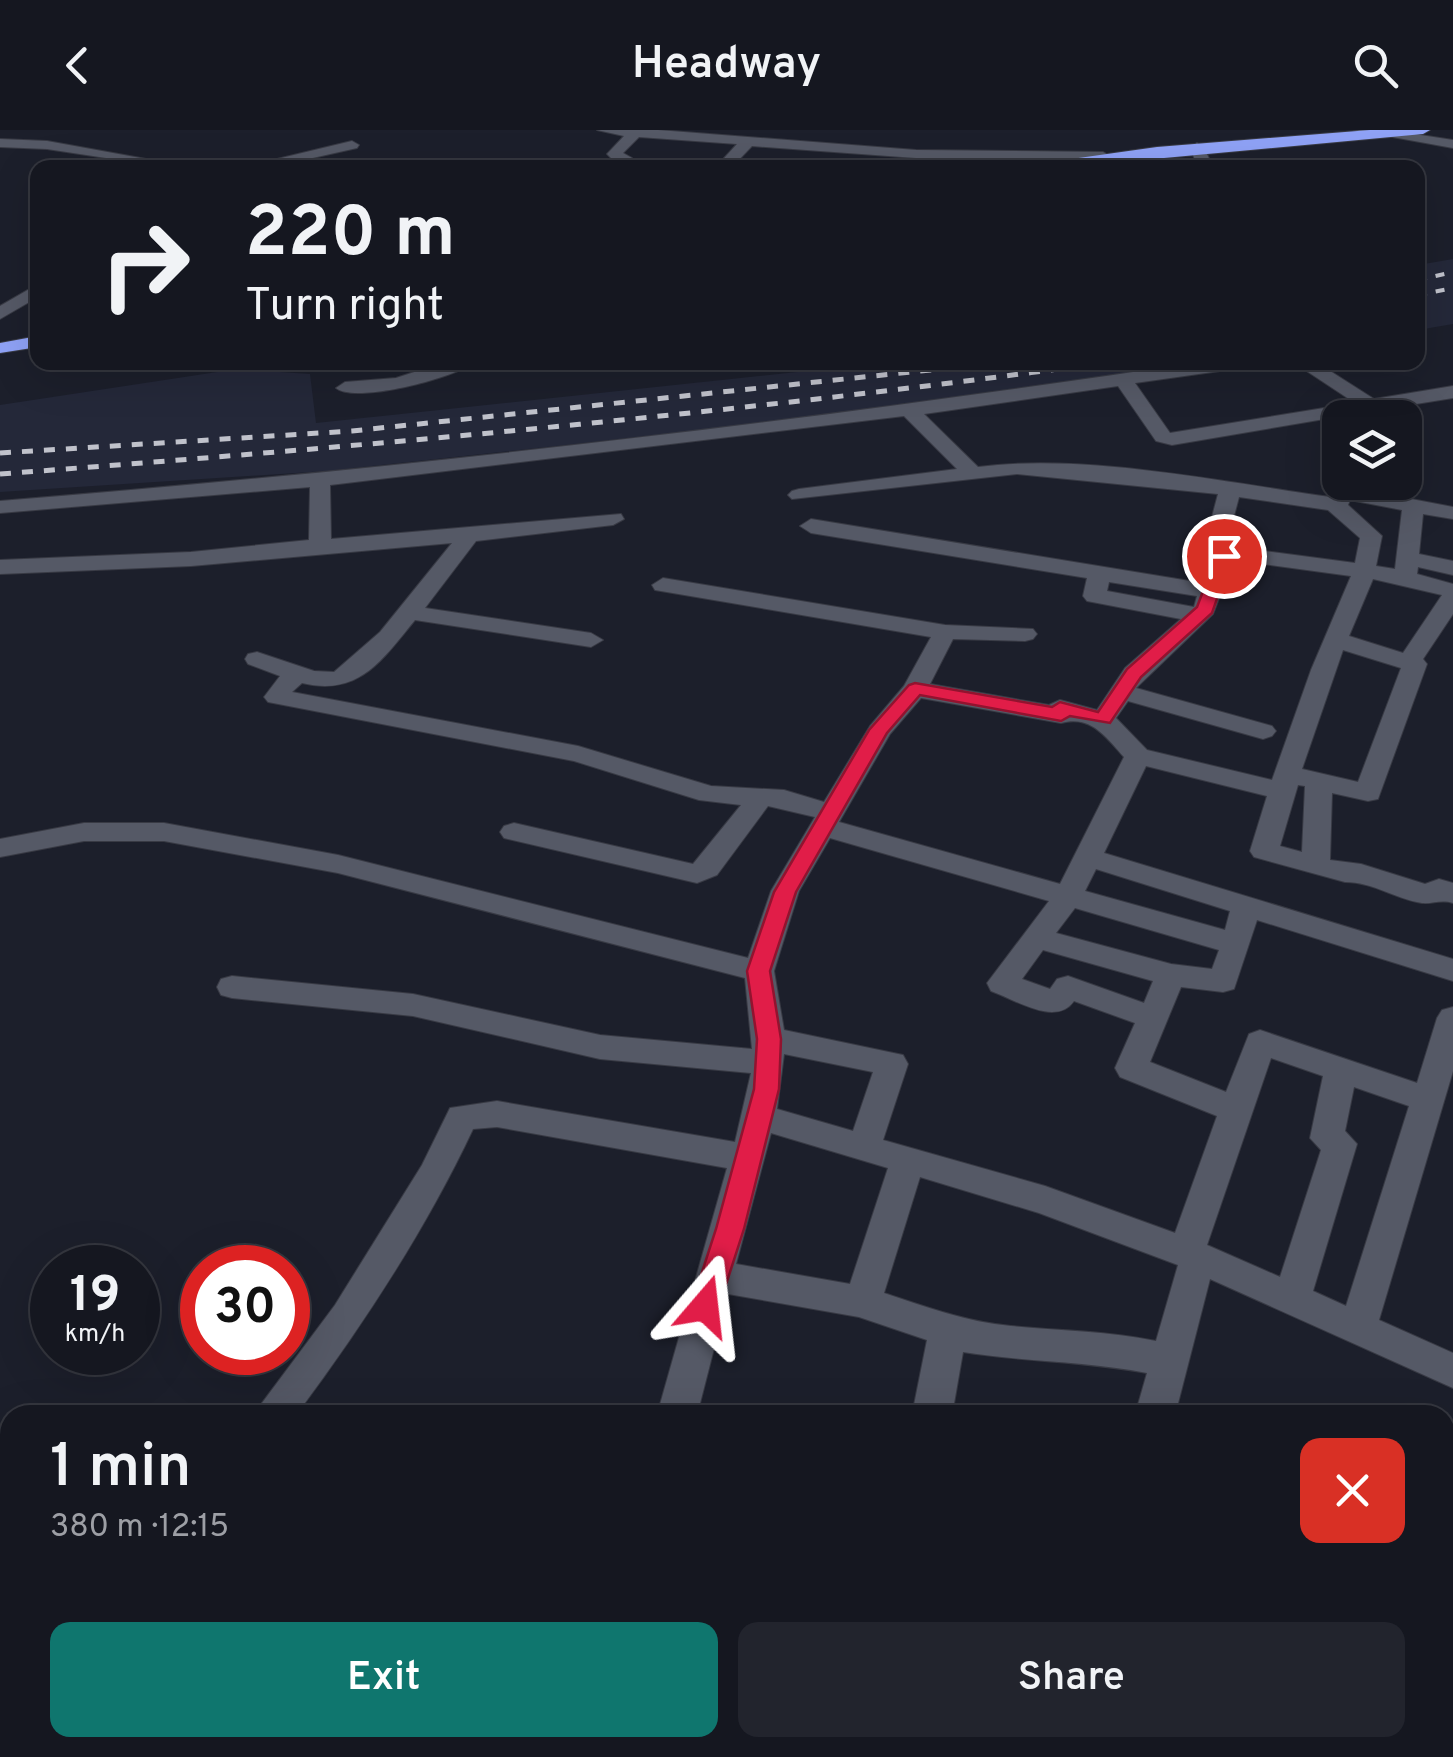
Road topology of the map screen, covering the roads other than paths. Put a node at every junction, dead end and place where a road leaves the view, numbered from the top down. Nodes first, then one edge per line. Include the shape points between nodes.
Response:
1 (604, 130) edge
2 (1361, 130) edge
3 (1423, 130) edge
4 (852, 132) edge
5 (1453, 132) edge
6 (633, 134) junction
7 (1378, 134) junction
8 (1396, 138) junction
9 (0, 143) edge
10 (747, 143) junction
11 (1453, 144) edge
12 (352, 145) dead end
13 (916, 154) junction
14 (1201, 156) edge
15 (139, 159) dead end
16 (283, 160) edge
17 (625, 160) edge
18 (730, 160) edge
19 (1060, 160) edge
20 (1139, 160) edge
21 (30, 294) edge
22 (0, 314) edge
23 (30, 346) edge
24 (0, 352) edge
25 (440, 370) edge
26 (1189, 370) edge
27 (1314, 370) edge
28 (1123, 380) junction
29 (345, 388) dead end
30 (1453, 392) edge
31 (1358, 400) edge
32 (1422, 400) edge
33 (910, 410) junction
34 (1322, 419) edge
35 (1172, 439) junction
36 (973, 473) junction
37 (320, 480) junction
38 (1162, 480) junction
39 (1230, 490) junction
40 (1322, 492) edge
41 (799, 495) dead end
42 (1346, 500) edge
43 (1380, 500) edge
44 (1413, 506) junction
45 (0, 507) edge
46 (1453, 513) edge
47 (612, 519) dead end
48 (811, 526) dead end
49 (469, 535) junction
50 (320, 546) junction
51 (1227, 554) junction
52 (0, 567) edge
53 (1403, 567) junction
54 (1453, 568) edge
55 (1367, 572) junction
56 (663, 585) dead end
57 (1453, 594) edge
58 (1206, 603) junction
59 (408, 612) junction
60 (945, 632) junction
61 (1025, 634) dead end
62 (591, 640) dead end
63 (1336, 640) junction
64 (258, 659) dead end
65 (1409, 662) junction
66 (299, 672) junction
67 (915, 689) junction
68 (1120, 692) junction
69 (1103, 719) junction
70 (1263, 732) dead end
71 (1138, 756) junction
72 (1318, 781) junction
73 (1285, 782) junction
74 (760, 798) junction
75 (827, 820) junction
76 (514, 832) dead end
77 (0, 848) edge
78 (1087, 857) junction
79 (1316, 865) junction
80 (1451, 886) edge
81 (1067, 898) junction
82 (1246, 906) junction
83 (1036, 938) junction
84 (1236, 944) junction
85 (1453, 970) edge
86 (759, 971) junction
87 (1171, 976) junction
88 (232, 986) dead end
89 (1153, 1018) junction
90 (1453, 1018) edge
91 (768, 1050) junction
92 (1341, 1070) junction
93 (1439, 1087) edge
94 (1236, 1110) junction
95 (759, 1117) junction
96 (864, 1147) junction
97 (748, 1158) junction
98 (908, 1160) junction
99 (1192, 1254) junction
100 (714, 1276) junction
101 (1292, 1298) junction
102 (859, 1300) junction
103 (1358, 1326) junction
104 (948, 1331) junction
105 (1170, 1360) junction
106 (1453, 1371) edge
107 (280, 1405) edge
108 (679, 1405) edge
109 (934, 1405) edge
110 (1158, 1405) edge

1 - 6 street
2 - 7 street
3 - 7 highway
4 - 13 street via 918,138
5 - 8 highway
6 - 10 street
6 - 17 street via 614,154
7 - 8 street
7 - 14 highway
8 - 11 street
8 - 14 highway
9 - 15 street
10 - 13 street
10 - 18 street
12 - 16 street
13 - 19 street
14 - 20 highway
21 - 22 street
23 - 24 highway
25 - 29 street
26 - 28 street
27 - 31 street
28 - 33 street
28 - 35 street via 1163,437
30 - 32 street
33 - 36 street
33 - 37 street
34 - 35 street
35 - 38 street via 1165,444
36 - 38 street via 1016,468
36 - 41 street
37 - 45 street
37 - 50 street
38 - 39 street
39 - 40 street
39 - 51 street via 1214,550
42 - 55 street via 1371,536
43 - 44 street
44 - 46 street
44 - 53 street
47 - 49 street
48 - 58 street via 1098,574 1095,596
49 - 50 street
49 - 59 street
50 - 52 street
51 - 55 street
51 - 58 street
53 - 54 street
53 - 55 street
53 - 57 street
55 - 63 street
56 - 60 street
57 - 65 street
58 - 68 street
59 - 62 street
59 - 66 street via 346,676 329,680
60 - 61 street
60 - 67 street
63 - 65 street
63 - 73 street
64 - 66 street
65 - 72 street via 1415,664 1368,793
66 - 74 street via 276,697 578,754 709,794
67 - 69 street
67 - 75 street via 879,730
68 - 69 street
68 - 70 street
69 - 71 street
71 - 73 street
71 - 78 street
72 - 73 street
72 - 79 street
73 - 79 street via 1264,851
74 - 75 street via 784,799
74 - 76 street via 697,874
75 - 81 street
75 - 86 street via 785,892
77 - 86 street via 84,832 164,832 338,864
78 - 81 street
78 - 82 street
79 - 80 street via 1426,894
81 - 83 street
81 - 84 street
82 - 84 street
82 - 85 street
83 - 87 street
83 - 89 street via 1002,983 1056,1003 1068,986
84 - 87 street via 1223,981
86 - 91 street
87 - 89 street
88 - 91 street via 413,1005 600,1047 714,1060
89 - 94 street via 1130,1068
90 - 93 street
91 - 95 street
91 - 96 street via 892,1064
92 - 93 street
92 - 94 street via 1260,1042
92 - 101 street via 1327,1138 1340,1144
93 - 103 street
94 - 99 street
95 - 96 street
95 - 97 street
96 - 98 street
97 - 100 street
97 - 107 street via 498,1114 462,1117 348,1316
98 - 99 street via 1045,1200
98 - 102 street via 868,1290
99 - 101 street
99 - 105 street
100 - 102 street
100 - 108 street
101 - 103 street
102 - 104 street
103 - 106 street
104 - 105 street
104 - 109 street
105 - 110 street

